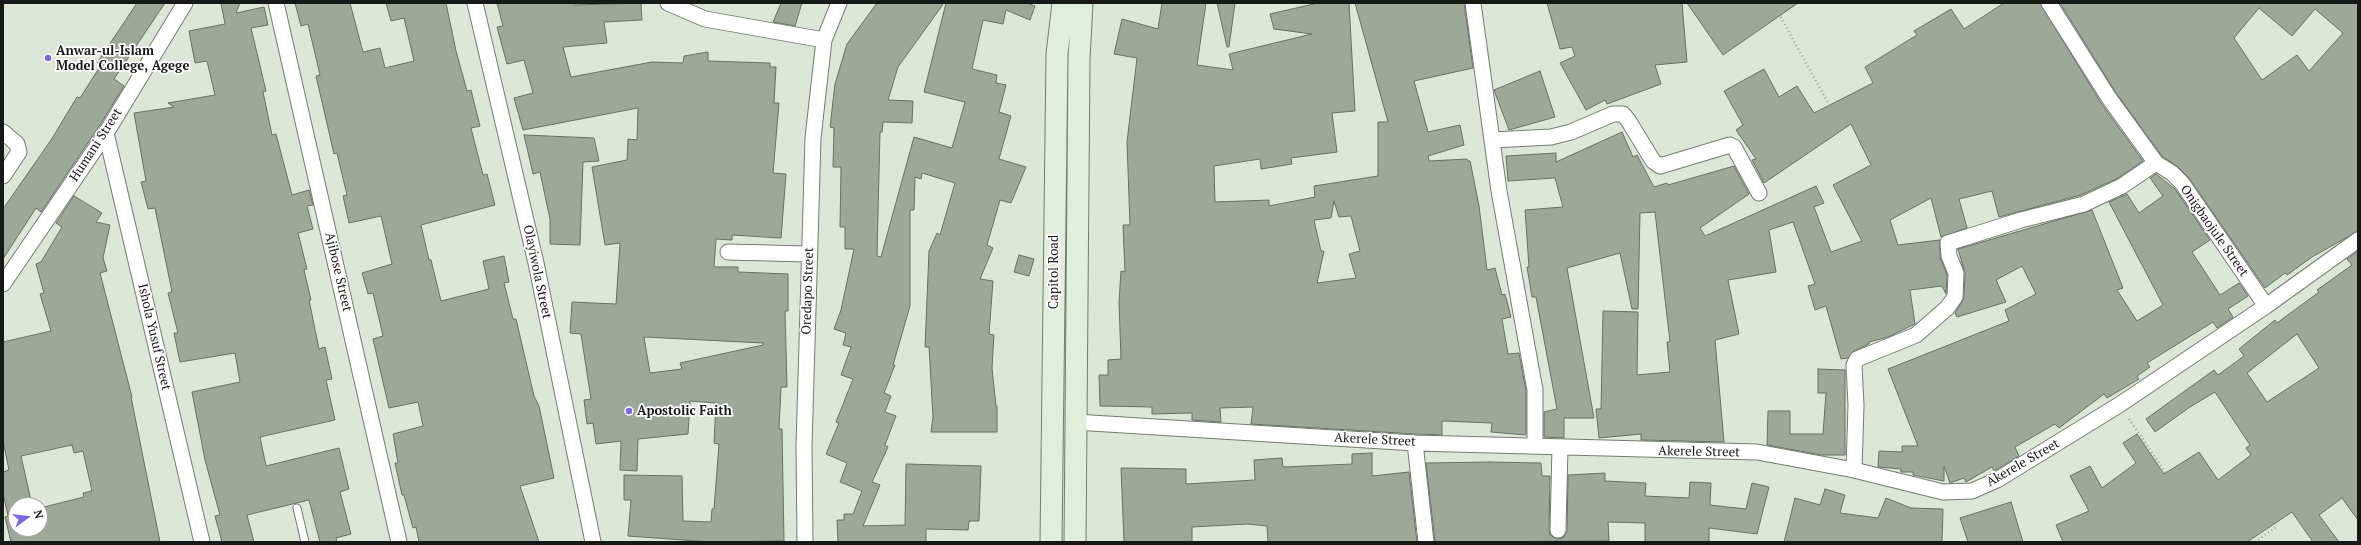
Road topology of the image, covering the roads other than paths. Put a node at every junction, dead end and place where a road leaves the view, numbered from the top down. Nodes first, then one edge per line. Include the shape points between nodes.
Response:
1 (185, 3) edge
2 (276, 3) edge
3 (475, 3) edge
4 (668, 3) edge
5 (838, 3) edge
6 (1063, 3) edge
7 (1082, 3) edge
8 (1473, 3) edge
9 (2049, 3) edge
10 (824, 40) junction
11 (3, 132) edge
12 (106, 133) junction
13 (1492, 140) junction
14 (2156, 163) junction
15 (3, 176) edge
16 (1759, 193) dead end
17 (2358, 240) edge
18 (728, 252) dead end
19 (808, 254) junction
20 (3, 284) edge
21 (2266, 306) junction
22 (1075, 422) junction
23 (1415, 443) junction
24 (1535, 445) junction
25 (1560, 447) junction
26 (1854, 470) junction
27 (297, 508) dead end
28 (1558, 530) dead end
29 (202, 542) edge
30 (305, 542) edge
31 (399, 542) edge
32 (593, 542) edge
33 (805, 542) edge
34 (1051, 542) edge
35 (1074, 542) edge
36 (1426, 542) edge

1 - 12 street, Humani Street
2 - 31 street, Ajibose Street
3 - 32 street, Olayiwola Street via 536,262
4 - 10 street via 705,18
5 - 10 street, Oredapo Street
6 - 34 main road, Capitol Road via 1057,54
7 - 22 main road, Capitol Road via 1078,59
8 - 13 street
9 - 14 street via 2109,98
10 - 19 street, Oredapo Street via 813,138
11 - 15 street via 17,144 19,152
12 - 20 street, Humani Street
12 - 29 street, Ishola Yusuf Street
13 - 16 street via 1551,137 1571,132 1613,114 1623,114 1653,161 1660,166 1730,145 1734,147
13 - 24 street via 1535,390
14 - 21 street, Onigbaojule Street via 2182,183
14 - 26 street via 2122,186 2084,204 2020,220 1948,243 1949,256 1956,273 1955,297 1947,308 1916,335 1857,359 1854,365
17 - 21 street, Akerele Street
18 - 19 street
19 - 33 street, Oredapo Street
21 - 26 street, Akerele Street via 2119,405 1996,480 1972,491 1943,492
22 - 23 street, Akerele Street
22 - 35 main road, Capitol Road
23 - 24 street, Akerele Street
23 - 36 street
24 - 25 street, Akerele Street
25 - 26 street, Akerele Street via 1757,452
25 - 28 street
27 - 30 lane

